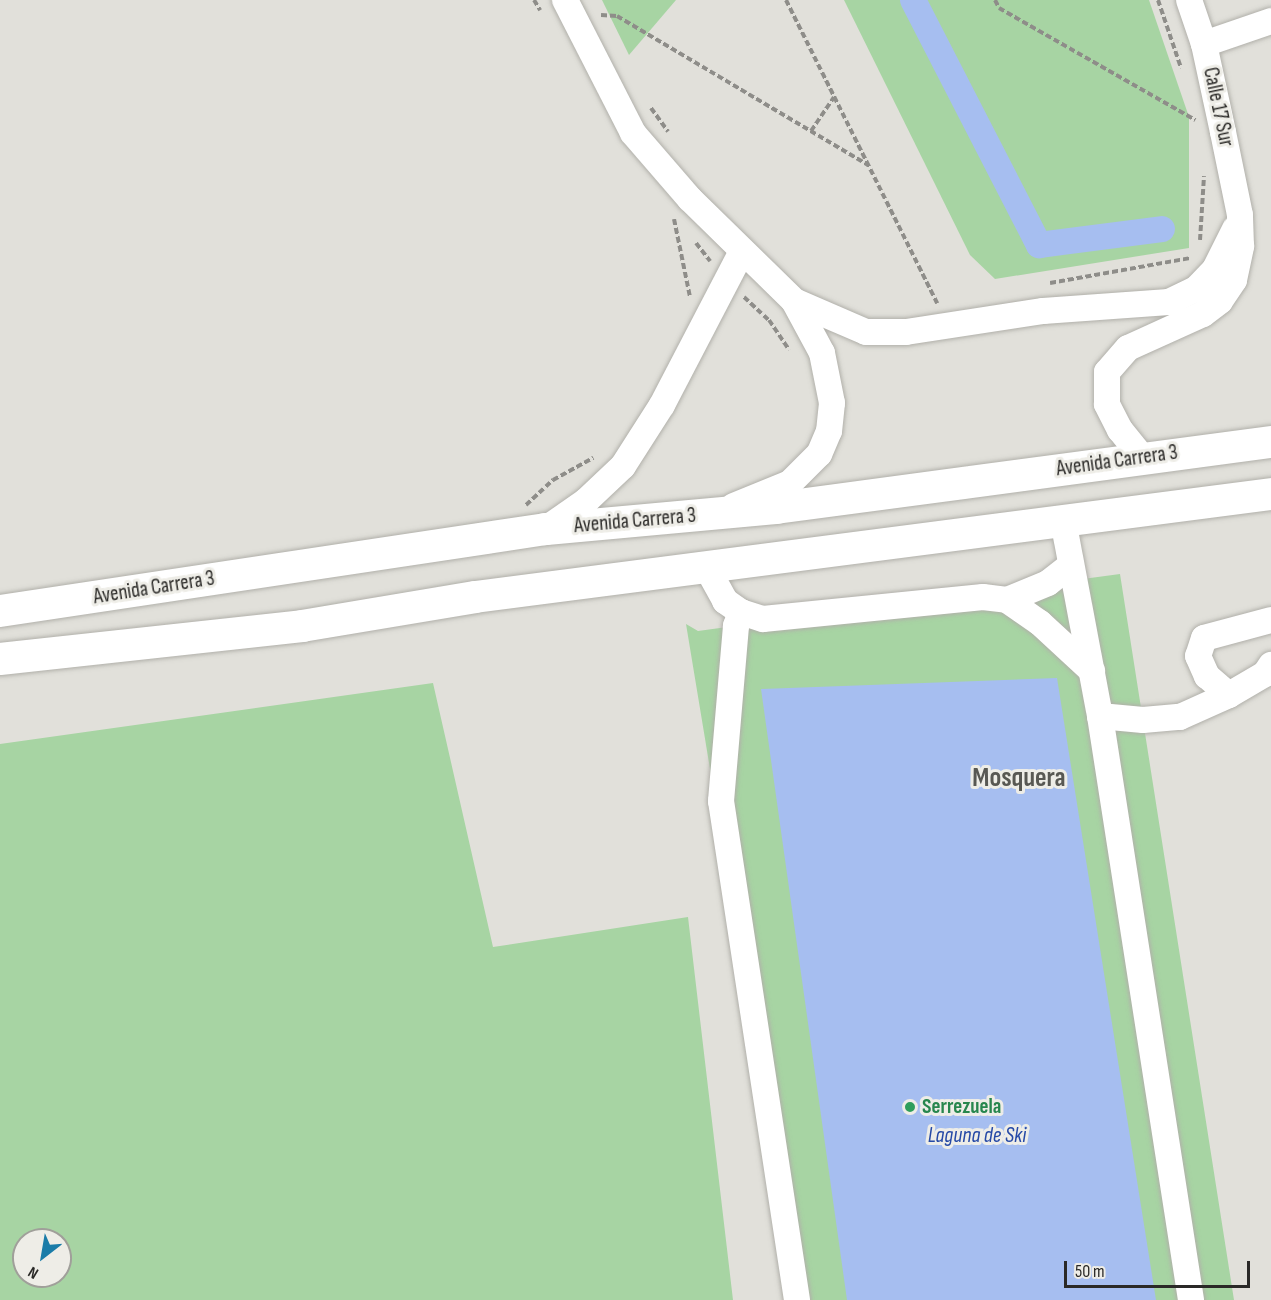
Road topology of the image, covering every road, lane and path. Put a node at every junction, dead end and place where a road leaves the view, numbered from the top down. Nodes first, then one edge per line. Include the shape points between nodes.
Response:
1 (534, 0) edge
2 (786, 0) edge
3 (995, 0) edge
4 (1158, 0) edge
5 (1189, 0) edge
6 (582, 9) edge
7 (1271, 21) edge
8 (603, 25) dead end
9 (1204, 44) junction
10 (1182, 70) dead end
11 (834, 97) junction
12 (646, 102) dead end
13 (1196, 112) dead end
14 (811, 131) junction
15 (672, 137) dead end
16 (868, 165) junction
17 (1205, 167) dead end
18 (1240, 215) junction
19 (686, 230) dead end
20 (693, 238) dead end
21 (1200, 245) dead end
22 (741, 253) junction
23 (1200, 256) dead end
24 (726, 281) junction
25 (1039, 285) dead end
26 (794, 300) junction
27 (691, 301) dead end
28 (948, 325) junction
29 (793, 354) dead end
30 (1271, 442) edge
31 (598, 455) dead end
32 (1142, 457) junction
33 (1271, 494) edge
34 (717, 514) junction
35 (1063, 520) junction
36 (546, 529) junction
37 (506, 534) junction
38 (1070, 566) junction
39 (707, 568) junction
40 (1007, 600) junction
41 (0, 611) edge
42 (741, 612) junction
43 (1271, 620) edge
44 (0, 659) edge
45 (1271, 665) edge
46 (1092, 671) junction
47 (1229, 695) junction
48 (1100, 716) junction
49 (796, 1300) edge
50 (1191, 1300) edge

1 - 6 path via 551,28
2 - 11 path
3 - 13 path via 999,8 1199,123
4 - 10 path
5 - 9 street, Calle 17 Sur
6 - 8 path
6 - 14 path via 617,16
6 - 22 street via 633,133
7 - 9 street
9 - 18 street, Calle 17 Sur
11 - 14 path
11 - 16 path
12 - 15 path
14 - 16 path
16 - 28 path
17 - 21 path
18 - 28 street via 1215,269 1196,289 1168,302 1043,310
18 - 32 street, Calle 17 Sur via 1241,246 1234,280 1220,301 1203,314 1128,348 1107,372 1107,404 1120,430
19 - 27 path via 672,212
20 - 24 path
22 - 24 street
22 - 26 street
23 - 25 path
24 - 29 path via 769,320
24 - 36 street via 662,405 623,466 586,501
26 - 28 street via 866,332
26 - 34 street via 822,353 832,403 829,431 805,472
30 - 32 main road, Avenida Carrera 3
31 - 37 path via 533,495
32 - 34 main road, Avenida Carrera 3
33 - 35 main road
34 - 36 main road, Avenida Carrera 3
35 - 38 street
35 - 39 main road
36 - 37 main road, Avenida Carrera 3
37 - 41 main road, Avenida Carrera 3
38 - 40 street via 1048,583
38 - 46 street
39 - 42 street via 725,601
39 - 44 main road via 475,597 302,626
40 - 42 street via 983,597 763,619
40 - 46 street via 1040,622
42 - 49 street via 736,626 721,801
43 - 47 street via 1204,638 1198,656 1207,676
45 - 47 street via 1265,674
46 - 48 street
47 - 48 street via 1180,717 1143,720
48 - 50 street

